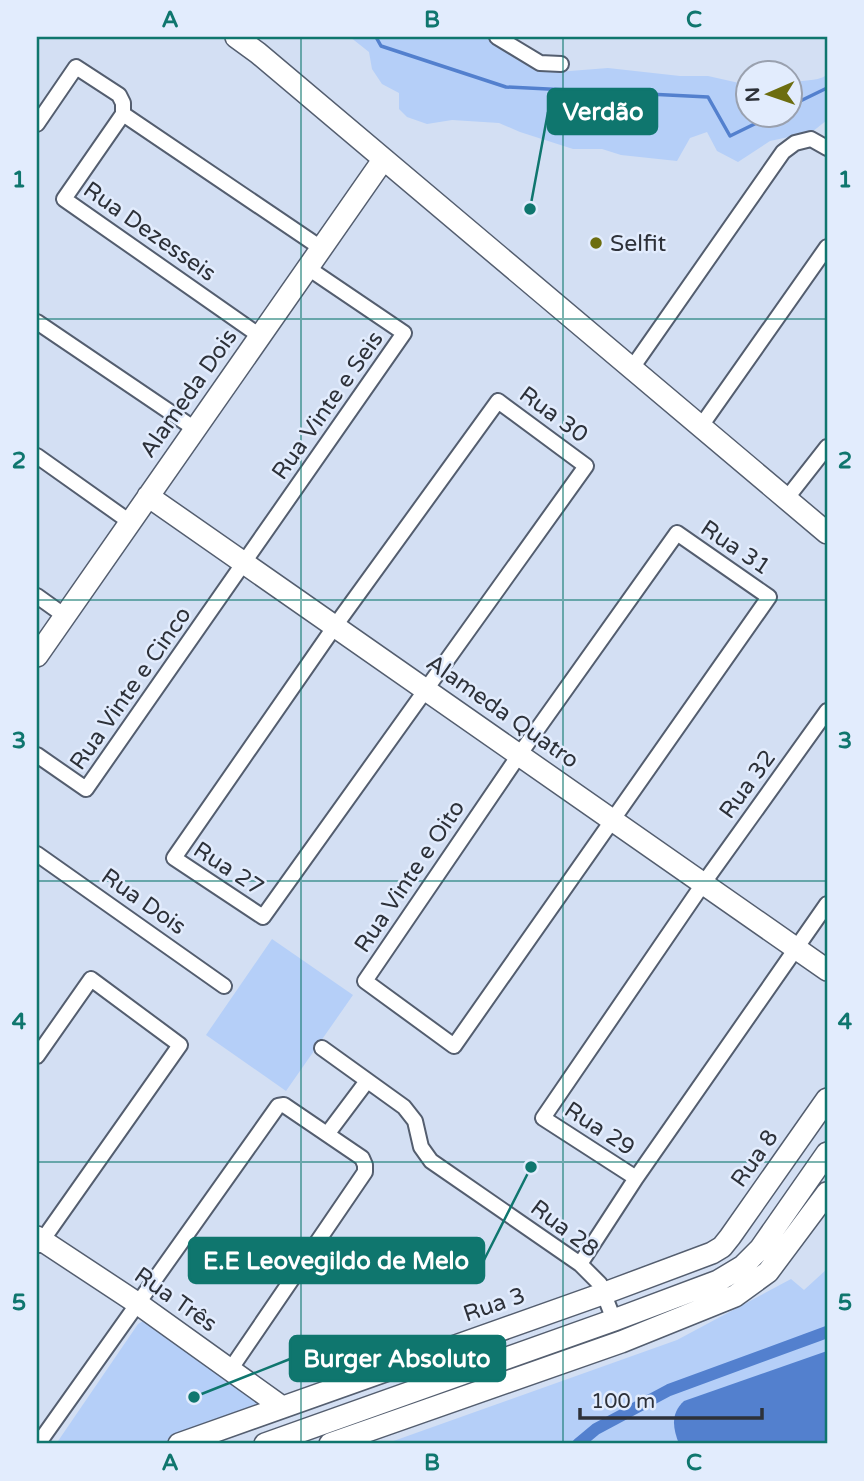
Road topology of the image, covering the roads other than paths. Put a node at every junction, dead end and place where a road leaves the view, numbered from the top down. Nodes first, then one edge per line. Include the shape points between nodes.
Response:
1 (236, 37) edge
2 (496, 37) edge
3 (561, 64) dead end
4 (122, 114) junction
5 (37, 124) edge
6 (827, 148) edge
7 (383, 159) junction
8 (321, 247) junction
9 (827, 247) edge
10 (307, 268) junction
11 (37, 322) edge
12 (260, 336) junction
13 (632, 368) junction
14 (701, 426) junction
15 (195, 429) junction
16 (827, 447) edge
17 (37, 456) edge
18 (148, 496) junction
19 (787, 498) junction
20 (130, 522) junction
21 (827, 533) edge
22 (244, 563) junction
23 (37, 596) edge
24 (65, 616) junction
25 (335, 626) junction
26 (37, 656) edge
27 (426, 690) junction
28 (827, 711) edge
29 (37, 755) edge
30 (519, 755) junction
31 (612, 820) junction
32 (37, 854) edge
33 (703, 884) junction
34 (827, 904) edge
35 (797, 949) junction
36 (827, 970) edge
37 (224, 986) dead end
38 (322, 1048) dead end
39 (37, 1056) edge
40 (367, 1081) junction
41 (827, 1100) edge
42 (328, 1133) junction
43 (827, 1153) edge
44 (636, 1178) junction
45 (827, 1193) edge
46 (39, 1242) edge
47 (722, 1247) joint
48 (580, 1264) junction
49 (605, 1293) junction
50 (137, 1303) junction
51 (614, 1320) junction
52 (621, 1342) junction
53 (230, 1370) junction
54 (282, 1407) junction
55 (37, 1444) edge
56 (179, 1444) edge
57 (265, 1444) edge
58 (330, 1444) edge

1 - 7 main road
2 - 3 street via 540,64
4 - 5 street via 119,96 76,67
4 - 8 street
4 - 12 street, Rua Dezesseis via 64,199
6 - 13 street via 811,139 783,152
7 - 8 main road, Alameda Dois
7 - 13 main road
8 - 10 main road, Alameda Dois
9 - 14 street
10 - 12 main road, Alameda Dois
10 - 22 street, Rua Vinte e Seis via 404,333
11 - 15 street
12 - 15 main road, Alameda Dois
13 - 14 main road
14 - 19 main road
15 - 18 main road, Alameda Dois
16 - 19 street
17 - 20 street
18 - 20 main road, Alameda Dois
18 - 22 main road, Alameda Quatro
19 - 21 main road
20 - 24 main road, Alameda Dois
22 - 25 main road, Alameda Quatro
22 - 29 street, Rua Vinte e Cinco via 86,789
23 - 24 street
24 - 26 main road, Alameda Dois
25 - 27 main road, Alameda Quatro
25 - 27 street, Rua 30 via 498,401 586,466
25 - 27 street, Rua 27 via 174,859 263,917
27 - 30 main road, Alameda Quatro
28 - 33 street, Rua 32
30 - 31 main road, Alameda Quatro
30 - 31 street, Rua 31 via 677,533 759,590 769,597
30 - 31 street, Rua Vinte e Oito via 365,981 454,1046
31 - 33 main road, Alameda Quatro
32 - 37 street, Rua Dois
33 - 35 main road, Alameda Quatro
33 - 44 street, Rua 29 via 543,1118
34 - 35 street
35 - 36 main road, Alameda Quatro
35 - 44 street, Rua 29
38 - 40 street, Rua 28
39 - 46 street via 92,979 180,1045
40 - 42 street
40 - 48 street, Rua 28 via 410,1114 431,1161
41 - 47 main road, Rua 8
42 - 50 street via 290,1107 278,1106
42 - 53 street via 362,1158 365,1172
43 - 51 main road via 765,1244 743,1266
44 - 48 street
45 - 52 main road via 760,1280 734,1296
46 - 50 main road, Rua Três
47 - 49 main road, Rua 3
48 - 49 street, Rua 28
49 - 51 street, Rua 28
49 - 54 main road, Rua 3
50 - 53 main road, Rua Três
50 - 55 street
51 - 52 main road
51 - 57 main road
52 - 58 main road
53 - 54 main road, Rua Três
54 - 56 main road

